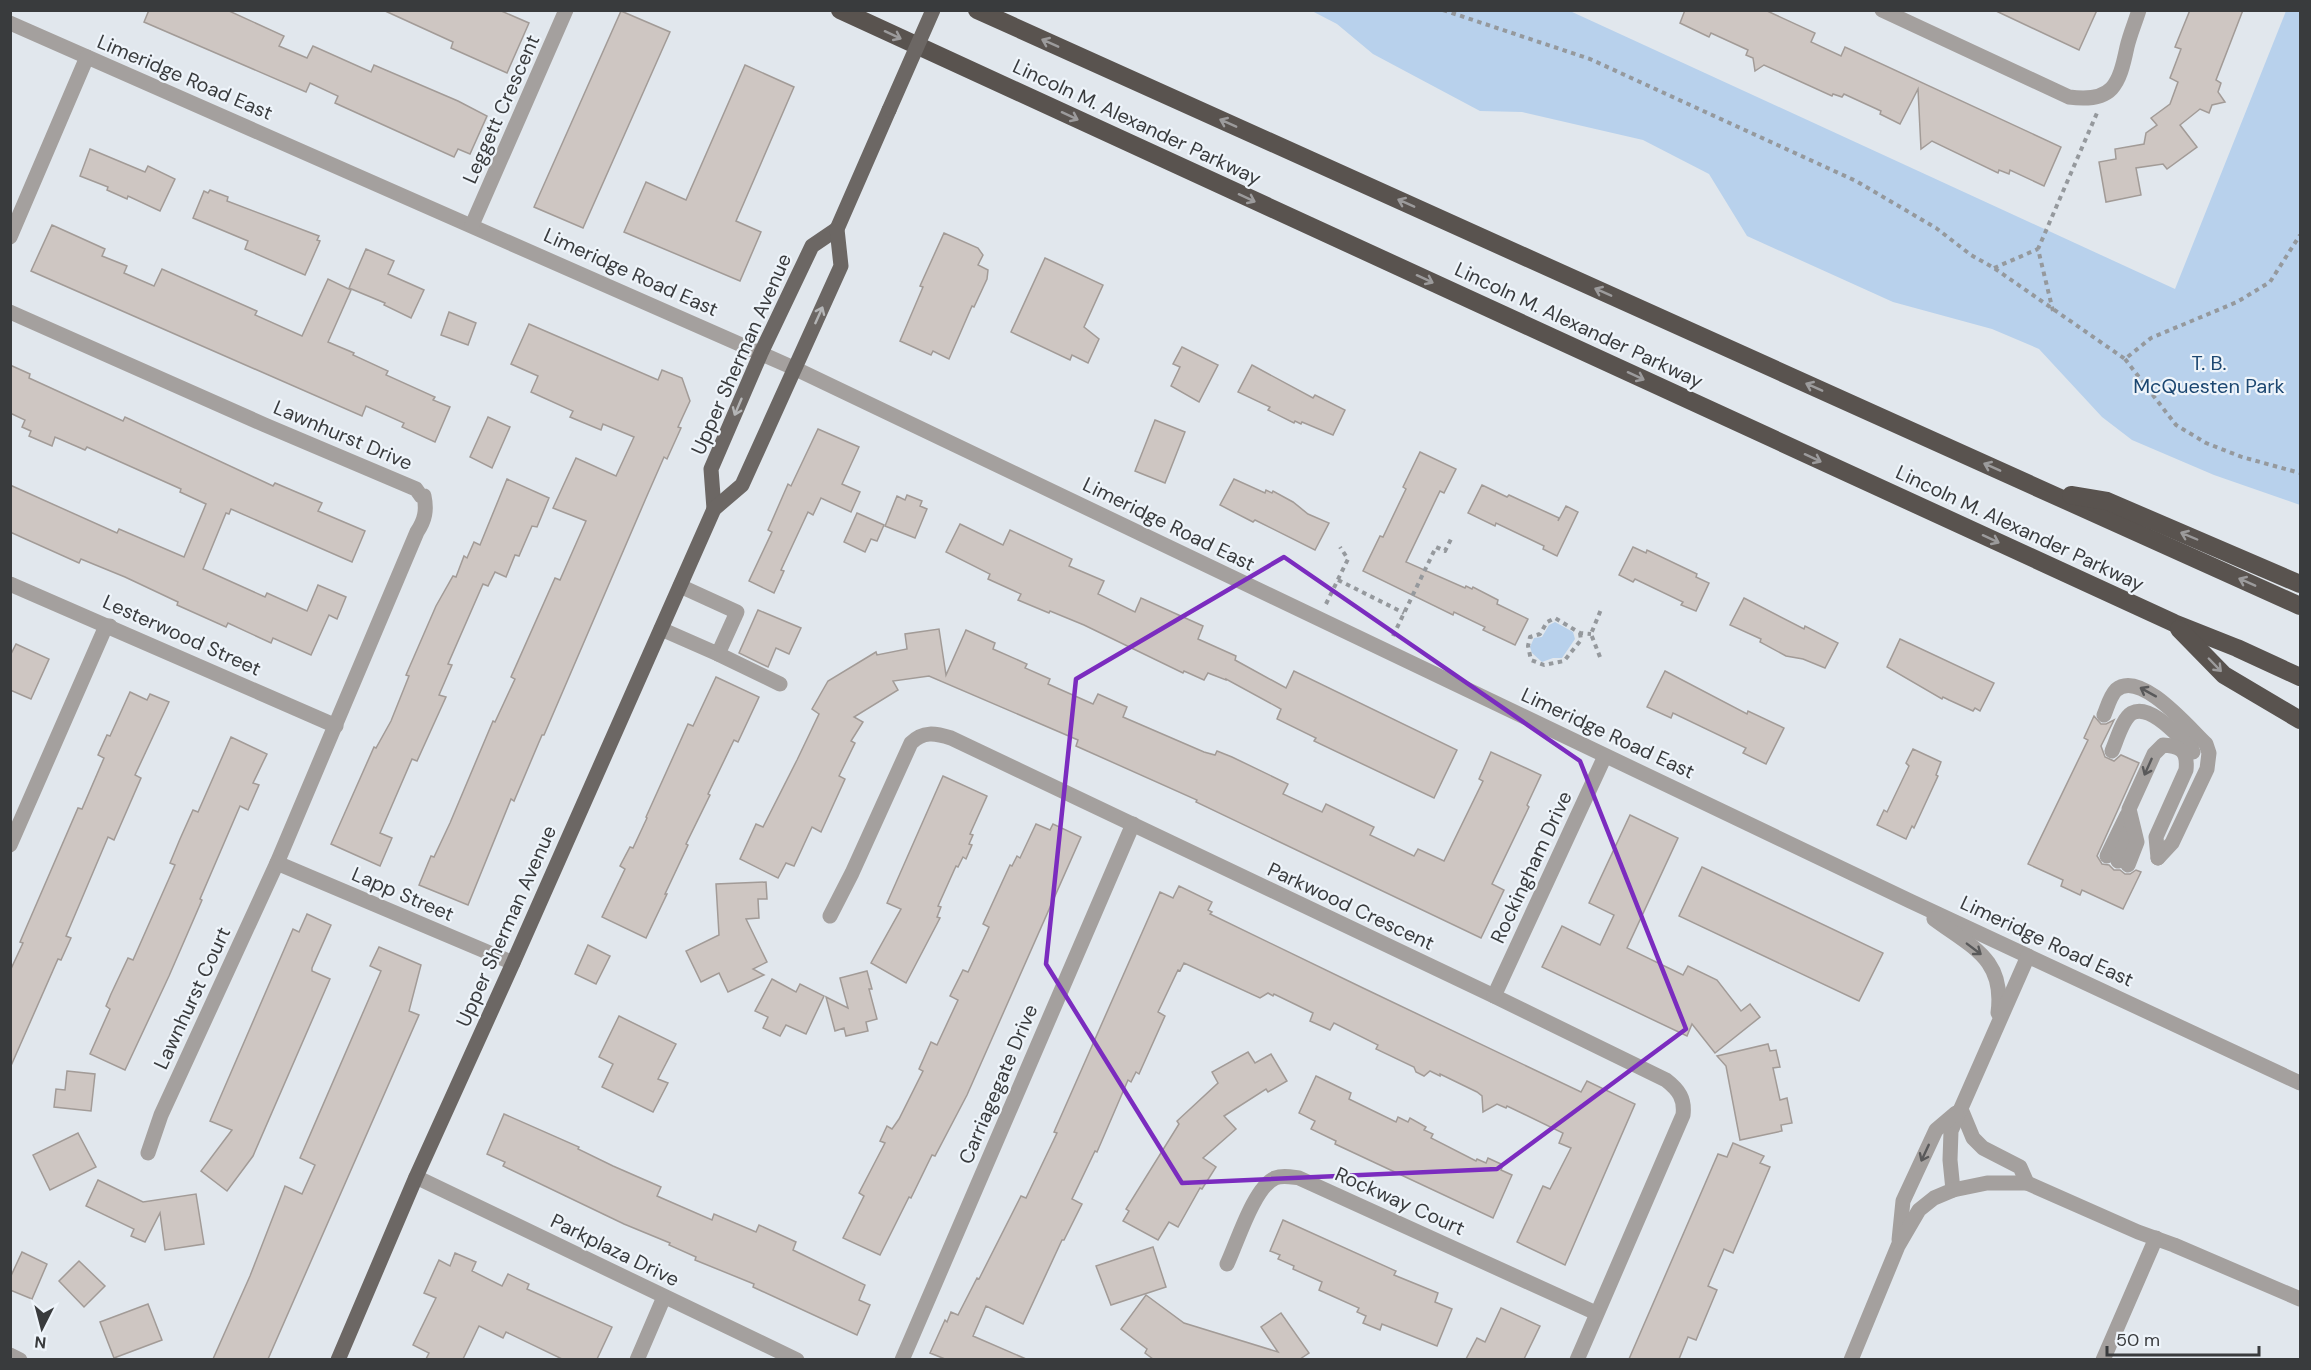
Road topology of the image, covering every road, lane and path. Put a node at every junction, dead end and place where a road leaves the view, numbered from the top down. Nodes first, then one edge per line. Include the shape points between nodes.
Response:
1 (566, 10) edge
2 (840, 10) edge
3 (933, 10) edge
4 (977, 10) edge
5 (1443, 10) edge
6 (1882, 10) edge
7 (2139, 10) edge
8 (10, 23) edge
9 (87, 57) junction
10 (2104, 95) junction
11 (472, 225) junction
12 (837, 230) junction
13 (2301, 235) edge
14 (10, 237) edge
15 (2038, 249) junction
16 (1994, 268) junction
17 (2054, 311) junction
18 (10, 312) edge
19 (761, 353) junction
20 (2125, 359) junction
21 (796, 369) junction
22 (2301, 474) edge
23 (2045, 490) junction
24 (714, 509) junction
25 (1451, 539) dead end
26 (1340, 547) dead end
27 (1338, 580) junction
28 (10, 584) edge
29 (2301, 584) edge
30 (680, 586) junction
31 (2301, 606) edge
32 (1602, 607) dead end
33 (1404, 613) junction
34 (1319, 619) junction
35 (2174, 623) junction
36 (110, 626) junction
37 (661, 629) junction
38 (1580, 633) junction
39 (1591, 634) junction
40 (1386, 651) junction
41 (718, 654) junction
42 (1600, 657) dead end
43 (2301, 676) edge
44 (780, 684) dead end
45 (2104, 715) dead end
46 (2301, 720) edge
47 (336, 726) junction
48 (2112, 751) dead end
49 (1605, 756) junction
50 (2129, 809) junction
51 (1133, 824) junction
52 (10, 845) edge
53 (2158, 858) junction
54 (277, 863) junction
55 (1910, 901) junction
56 (830, 916) dead end
57 (2028, 956) junction
58 (513, 963) junction
59 (1494, 996) junction
60 (1993, 1037) junction
61 (2301, 1083) edge
62 (1961, 1109) junction
63 (148, 1153) dead end
64 (416, 1177) junction
65 (2027, 1183) junction
66 (1953, 1190) junction
67 (2156, 1239) junction
68 (1898, 1246) junction
69 (1227, 1264) dead end
70 (664, 1297) junction
71 (2301, 1299) edge
72 (1596, 1313) junction
73 (10, 1354) edge
74 (20, 1359) edge
75 (338, 1359) edge
76 (638, 1359) edge
77 (797, 1359) edge
78 (902, 1359) edge
79 (1577, 1359) edge
80 (1851, 1359) edge
81 (2103, 1359) edge

1 - 11 street, Leggett Crescent
2 -> 35 highway, Lincoln M. Alexander Parkway
3 - 12 main road, Upper Sherman Avenue, bridge
23 -> 4 highway, Lincoln M. Alexander Parkway
5 - 16 path via 1590,58 1856,181
6 - 10 street via 2069,97
7 - 10 street via 2118,81
8 - 9 street, Limeridge Road East
9 - 11 street, Limeridge Road East
9 - 14 street
10 - 15 path
11 - 19 street, Limeridge Road East
12 - 19 main road, Upper Sherman Avenue via 812,246
21 -> 12 main road, Upper Sherman Avenue via 841,266
13 - 20 path via 2270,282 2237,302 2151,338
15 - 16 path
15 - 17 path
16 - 17 path
17 - 20 path
18 - 47 street, Lawnhurst Drive via 399,481 424,496 424,520
19 - 21 street, Limeridge Road East
19 -> 24 main road, Upper Sherman Avenue via 711,469
20 - 22 path via 2176,425 2206,443
21 - 24 main road, Upper Sherman Avenue via 742,485
21 - 34 street, Limeridge Road East
29 -> 23 highway via 2107,501
31 -> 23 highway, Lincoln M. Alexander Parkway
24 - 30 main road, Upper Sherman Avenue
25 - 33 path via 1445,551 1436,547
26 - 27 path via 1348,559
27 - 33 path
27 - 34 path
28 - 36 street, Lesterwood Street
30 - 37 main road, Upper Sherman Avenue
30 - 41 street via 737,612
32 - 39 path
33 - 40 path
34 - 40 street, Limeridge Road East
35 - 43 highway, Lincoln M. Alexander Parkway
35 -> 46 highway via 2224,675
36 - 47 street, Lesterwood Street
36 - 52 street via 106,626
37 - 41 street
37 - 58 main road, Upper Sherman Avenue
38 - 38 path via 1581,640 1564,662 1544,665 1531,660 1530,637 1540,634 1547,622 1555,618
38 - 39 path
39 - 42 path
40 - 49 street, Limeridge Road East
41 - 44 street
53 -> 45 street via 2172,843 2207,769 2206,744 2156,697 2138,687 2124,686 2115,692
47 - 54 street, Lawnhurst Drive
48 - 53 street via 2125,722 2132,713 2142,710 2155,715 2192,748 2196,760 2194,773
49 - 55 street, Limeridge Road East
49 - 59 street, Rockingham Drive
50 - 50 street via 2138,842 2118,861
53 -> 50 street via 2156,837 2186,770 2183,751 2173,746 2158,747
51 - 56 street, Parkwood Crescent via 951,738 936,734 916,737
51 - 59 street, Parkwood Crescent
51 - 78 street, Carriagegate Drive
54 - 58 street, Lapp Street
54 - 63 street, Lawnhurst Court via 161,1115
55 - 57 street, Limeridge Road East
55 -> 60 street via 1984,956 1994,972 2000,997
57 - 60 street
57 - 61 street, Limeridge Road East
58 - 64 main road, Upper Sherman Avenue
59 - 72 street, Parkwood Crescent via 1666,1080 1676,1088 1685,1105
60 - 62 street
62 - 65 street via 1973,1138 1983,1148 2020,1167
62 - 66 street via 1951,1131
62 -> 68 street via 1936,1130 1903,1201
64 - 70 street, Parkplaza Drive
64 - 75 main road, Upper Sherman Avenue
65 - 66 street via 1987,1183
65 - 67 street
66 - 68 street via 1919,1210
67 - 71 street
67 - 81 street
68 - 80 street
69 - 72 street, Rockway Court via 1260,1190 1275,1178 1287,1176 1299,1178
70 - 76 street
70 - 77 street, Parkplaza Drive
72 - 79 street, Parkwood Crescent
73 - 74 street

